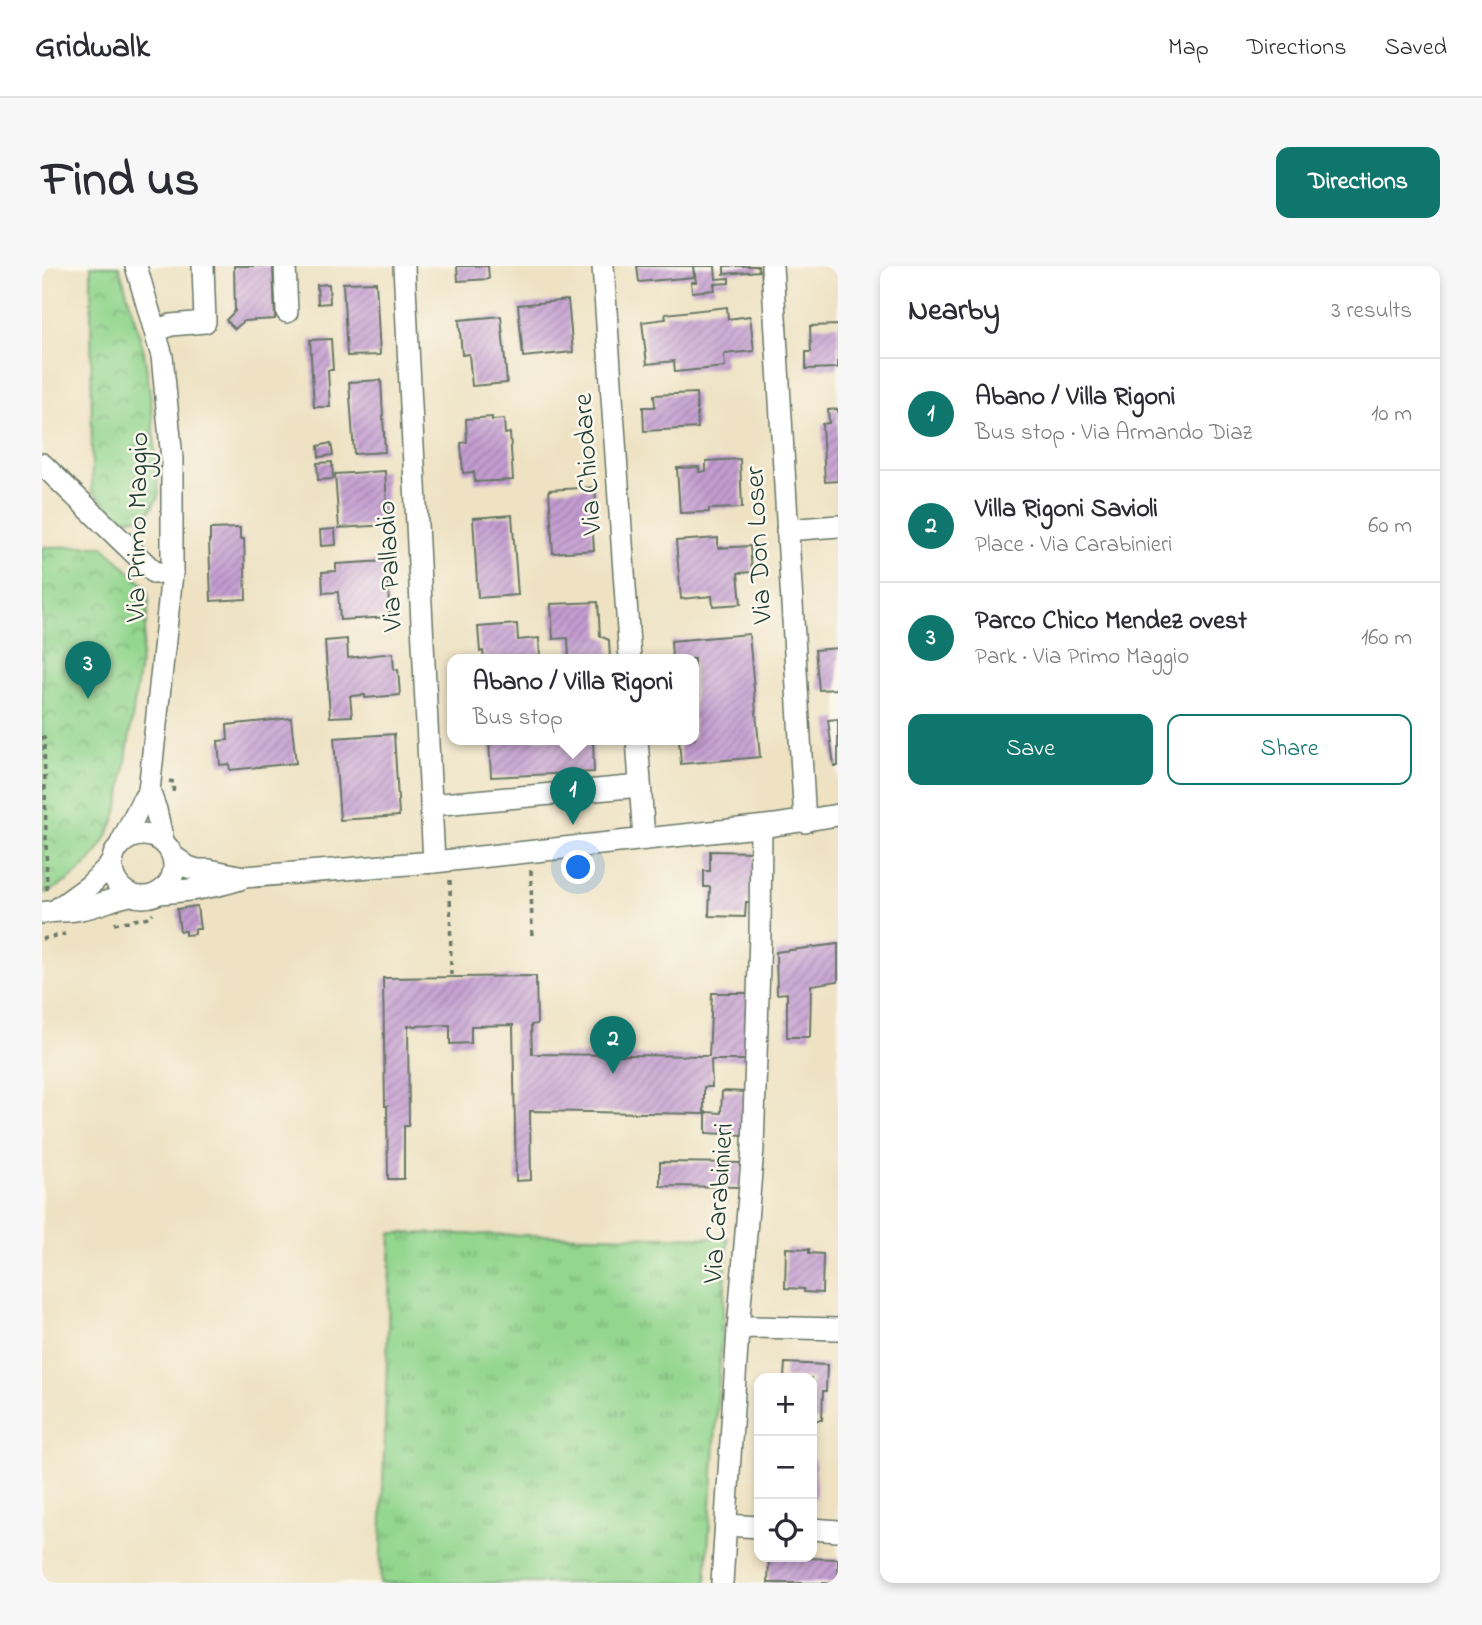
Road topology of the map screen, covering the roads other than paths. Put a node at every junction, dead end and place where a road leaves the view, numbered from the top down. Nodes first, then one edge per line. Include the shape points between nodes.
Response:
1 (136, 266) edge
2 (203, 266) edge
3 (285, 266) edge
4 (404, 266) edge
5 (603, 266) edge
6 (772, 266) edge
7 (287, 312) dead end
8 (156, 331) junction
9 (42, 464) edge
10 (838, 526) edge
11 (787, 530) junction
12 (172, 573) junction
13 (630, 654) edge
14 (637, 745) edge
15 (640, 786) junction
16 (149, 791) junction
17 (431, 805) junction
18 (838, 815) edge
19 (805, 822) junction
20 (761, 827) junction
21 (644, 839) junction
22 (121, 843) junction
23 (168, 849) junction
24 (434, 862) junction
25 (112, 863) junction
26 (244, 877) junction
27 (159, 892) junction
28 (130, 895) junction
29 (48, 906) edge
30 (838, 1329) edge
31 (738, 1330) junction
32 (726, 1525) junction
33 (754, 1527) edge
34 (817, 1530) edge
35 (838, 1531) edge
36 (722, 1583) edge

1 - 8 street, Via Primo Maggio
2 - 8 street via 205,322
3 - 7 street
4 - 17 street, Via Palladio
5 - 13 street, Via Chiodare
6 - 11 street, Via Don Loser
8 - 12 street, Via Primo Maggio via 172,459
9 - 12 street via 155,573
10 - 11 street
11 - 19 street, Via Don Loser
12 - 16 street, Via Primo Maggio
14 - 15 street
15 - 17 street
15 - 21 street
16 - 22 street, Via Primo Maggio
16 - 23 street, Via Primo Maggio
17 - 24 street, Via Palladio
18 - 19 street
19 - 20 street
20 - 21 street
20 - 31 street, Via Carabinieri via 753,1148
21 - 24 street
22 - 23 street via 142,834 153,836
22 - 25 street
23 - 26 street via 188,867
23 - 27 street via 175,866 173,877
24 - 26 street
25 - 28 street via 113,876
25 - 29 street via 89,886
26 - 27 street via 210,887
27 - 28 street
28 - 29 street via 69,911
30 - 31 street
31 - 32 street, Via Carabinieri
32 - 33 street
32 - 36 street, Via Carabinieri
34 - 35 street

